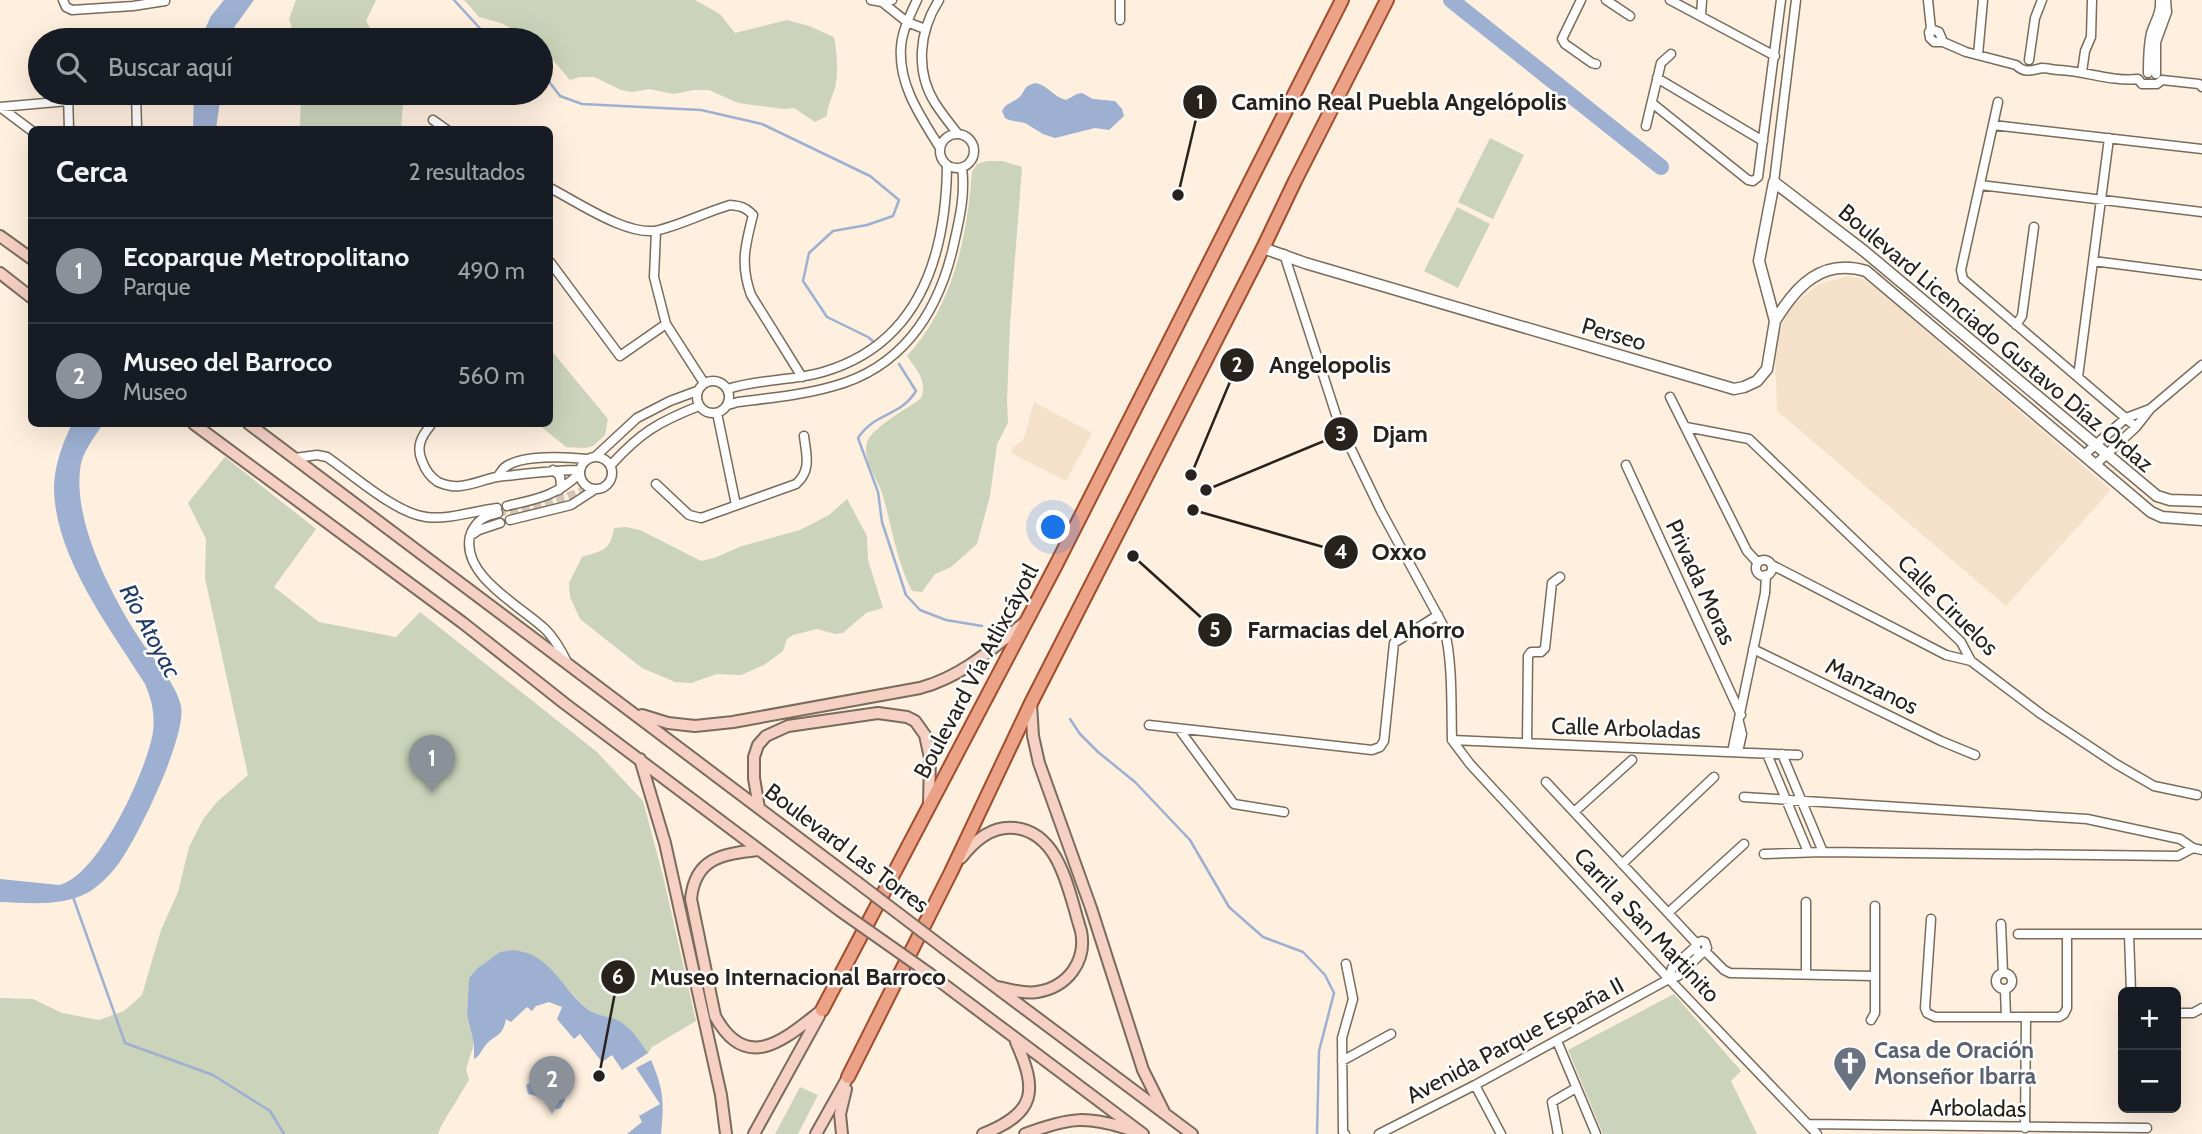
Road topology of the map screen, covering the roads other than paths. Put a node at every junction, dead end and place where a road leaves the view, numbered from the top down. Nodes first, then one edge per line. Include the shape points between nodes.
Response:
1 (63, 0) edge
2 (871, 0) edge
3 (892, 0) edge
4 (917, 0) edge
5 (939, 0) edge
6 (1120, 0) edge
7 (1342, 0) edge
8 (1387, 0) edge
9 (1581, 0) edge
10 (1606, 0) edge
11 (1670, 0) edge
12 (1702, 0) edge
13 (1781, 0) edge
14 (1796, 0) edge
15 (1928, 0) edge
16 (1983, 0) edge
17 (2042, 0) edge
18 (2092, 0) edge
19 (2160, 0) edge
20 (2166, 0) edge
21 (165, 1) edge
22 (882, 2) edge
23 (1630, 16) dead end
24 (1701, 16) junction
25 (1120, 20) dead end
26 (907, 22) junction
27 (925, 29) junction
28 (1671, 54) dead end
29 (1978, 55) junction
30 (1775, 57) junction
31 (2029, 60) junction
32 (1596, 64) dead end
33 (2017, 65) junction
34 (2041, 68) junction
35 (2082, 72) junction
36 (2155, 76) junction
37 (1657, 78) junction
38 (2138, 79) junction
39 (2201, 84) edge
40 (1998, 102) dead end
41 (28, 103) edge
42 (1652, 103) junction
43 (68, 105) edge
44 (136, 105) edge
45 (0, 107) edge
46 (433, 121) dead end
47 (1993, 125) junction
48 (69, 126) edge
49 (137, 126) edge
50 (441, 126) edge
51 (1646, 126) dead end
52 (28, 128) edge
53 (958, 134) junction
54 (2109, 138) junction
55 (1763, 141) junction
56 (940, 148) junction
57 (2202, 149) edge
58 (947, 166) junction
59 (962, 168) junction
60 (1774, 182) junction
61 (1980, 185) junction
62 (553, 190) edge
63 (2101, 200) junction
64 (2202, 212) edge
65 (2034, 227) dead end
66 (656, 231) junction
67 (0, 236) edge
68 (1263, 248) junction
69 (1283, 254) junction
70 (28, 256) edge
71 (2093, 261) junction
72 (553, 266) edge
73 (0, 273) edge
74 (2202, 275) edge
75 (28, 295) edge
76 (1774, 321) junction
77 (666, 324) junction
78 (2016, 325) junction
79 (2202, 365) edge
80 (802, 377) junction
81 (2078, 377) junction
82 (704, 383) junction
83 (728, 389) junction
84 (697, 391) junction
85 (1670, 397) dead end
86 (728, 405) junction
87 (699, 406) junction
88 (2150, 409) junction
89 (717, 413) junction
90 (2126, 418) junction
91 (198, 427) edge
92 (253, 427) edge
93 (429, 427) edge
94 (1686, 427) junction
95 (2136, 428) junction
96 (804, 436) dead end
97 (2096, 444) junction
98 (2106, 454) junction
99 (2084, 456) junction
100 (295, 458) junction
101 (591, 458) junction
102 (1626, 465) dead end
103 (2095, 465) junction
104 (611, 466) junction
105 (552, 470) junction
106 (580, 472) junction
107 (497, 477) junction
108 (656, 484) dead end
109 (559, 490) junction
110 (594, 490) junction
111 (2202, 501) edge
112 (736, 505) junction
113 (507, 506) dead end
114 (510, 520) dead end
115 (2202, 520) edge
116 (500, 523) tunnel mouth
117 (470, 536) junction
118 (1758, 563) junction
119 (1772, 565) junction
120 (1766, 575) junction
121 (1560, 577) dead end
122 (1437, 615) junction
123 (1024, 623) junction
124 (1753, 649) junction
125 (1971, 661) junction
126 (567, 662) junction
127 (1031, 703) junction
128 (636, 714) junction
129 (1740, 719) junction
130 (1149, 725) dead end
131 (1179, 729) junction
132 (1452, 740) junction
133 (1527, 743) junction
134 (1735, 752) junction
135 (1767, 754) junction
136 (1782, 754) junction
137 (1798, 755) dead end
138 (1975, 755) dead end
139 (640, 759) junction
140 (1632, 760) dead end
141 (1714, 777) dead end
142 (1546, 782) dead end
143 (2197, 795) dead end
144 (1744, 797) dead end
145 (1786, 800) junction
146 (1801, 801) junction
147 (929, 804) junction
148 (759, 808) junction
149 (1284, 812) dead end
150 (1574, 812) junction
151 (1744, 844) dead end
152 (2198, 849) edge
153 (758, 850) junction
154 (1808, 852) junction
155 (1823, 852) junction
156 (1764, 855) dead end
157 (1622, 864) junction
158 (951, 872) junction
159 (1806, 902) dead end
160 (1875, 906) dead end
161 (1668, 913) junction
162 (1931, 919) dead end
163 (2001, 924) dead end
164 (2018, 934) dead end
165 (2067, 934) junction
166 (2129, 934) junction
167 (2202, 934) edge
168 (1695, 945) junction
169 (1704, 952) junction
170 (1346, 964) dead end
171 (1806, 974) junction
172 (1874, 976) junction
173 (1669, 979) junction
174 (998, 987) junction
175 (2131, 987) edge
176 (2202, 1009) edge
177 (822, 1010) junction
178 (2181, 1013) edge
179 (2006, 1017) junction
180 (2026, 1017) junction
181 (1871, 1020) dead end
182 (1391, 1034) dead end
183 (1015, 1040) junction
184 (1557, 1041) junction
185 (1342, 1061) junction
186 (848, 1077) junction
187 (1475, 1086) junction
188 (1576, 1088) junction
189 (1164, 1112) junction
190 (1808, 1124) junction
191 (2025, 1128) junction
192 (2147, 1128) dead end
193 (726, 1134) edge
194 (754, 1134) edge
195 (816, 1134) edge
196 (842, 1134) edge
197 (983, 1134) edge
198 (1025, 1134) edge
199 (1143, 1134) edge
200 (1192, 1134) edge
201 (1345, 1134) edge
202 (1379, 1134) edge
203 (1502, 1134) edge
204 (1558, 1134) edge
205 (1596, 1134) edge
206 (1817, 1134) edge

1 - 21 street via 72,10
2 - 22 street
3 - 22 street
4 - 26 street
5 - 27 street
6 - 25 street
7 - 123 main road, Boulevard Vía Atlixcáyotl
8 - 68 main road
9 - 32 street via 1562,39
10 - 23 street
11 - 24 street
12 - 24 street
13 - 30 street
14 - 60 street
15 - 29 street via 1930,38
16 - 29 street
17 - 31 street
18 - 35 street via 2091,37
19 - 36 street via 2160,15 2149,44
20 - 36 street via 2167,12 2156,42
22 - 26 street
24 - 30 street
26 - 27 street
26 - 56 street via 901,45 904,78
27 - 53 street via 921,50 929,89
28 - 37 street via 1661,63
29 - 33 street
30 - 55 street
31 - 33 street
31 - 34 street
33 - 34 street via 2031,72
34 - 35 street
35 - 38 street
36 - 38 street via 2143,74
36 - 38 street via 2157,83
36 - 39 street
37 - 42 street
37 - 55 street
40 - 47 street
41 - 45 street
42 - 51 street
42 - 55 street via 1748,180 1758,177
43 - 48 street
44 - 49 street
45 - 52 street
46 - 50 street
47 - 54 street
47 - 61 street
53 - 56 street via 947,138
53 - 59 street via 969,139 974,150 969,164
54 - 57 street
54 - 63 street
56 - 58 street
58 - 59 street
58 - 80 street via 945,216 937,254 909,313 865,354
59 - 86 street via 962,208 946,276 935,303 910,339 877,366 836,386
60 - 76 street, Perseo via 1759,261
60 - 97 street, Boulevard Licenciado Gustavo Díaz Ordaz
61 - 63 street
61 - 78 street via 1961,270 1963,279
62 - 66 street via 618,223
63 - 64 street
63 - 71 street
65 - 78 street via 2022,316
66 - 77 street via 654,277
66 - 80 street via 730,205 742,206 753,215 744,250 746,281
67 - 70 main road
68 - 69 street, Perseo
68 - 127 main road
69 - 76 street, Perseo via 1734,389 1757,381 1767,369
69 - 122 street via 1339,424
71 - 74 street
71 - 81 street
72 - 77 street via 620,356
73 - 75 main road
76 - 99 street, Boulevard Licenciado Gustavo Díaz Ordaz via 1791,295 1814,276 1851,266 1866,271
77 - 82 street
78 - 81 street
79 - 88 street
80 - 83 street
81 - 90 street
82 - 83 street via 713,380
82 - 84 street
83 - 86 street
84 - 87 street
84 - 101 street via 637,418
85 - 94 street
86 - 89 street
87 - 89 street
87 - 104 street via 652,427
88 - 90 street
88 - 95 street
89 - 112 street
90 - 95 street
90 - 97 street
91 - 139 main road
92 - 100 main road, Boulevard Las Torres
93 - 107 street via 419,444 419,454 438,482 459,486
94 - 118 street via 1747,551
94 - 125 street, Calle Ciruelos via 1749,439 1961,642
95 - 98 street
96 - 112 street via 807,469 803,478
97 - 98 street, Boulevard Licenciado Gustavo Díaz Ordaz
97 - 99 street
98 - 103 street
98 - 111 street, Boulevard Licenciado Gustavo Díaz Ordaz via 2157,496
99 - 103 street, Boulevard Licenciado Gustavo Díaz Ordaz
100 - 117 street via 327,457 400,509 418,515 497,510 476,523
100 - 126 main road, Boulevard Las Torres
101 - 104 street via 605,459
101 - 106 street
101 - 107 street via 552,456 514,463
102 - 129 street, Privada Moras
103 - 115 street, Boulevard Licenciado Gustavo Díaz Ordaz via 2151,512
104 - 110 street via 611,480
105 - 106 street
105 - 107 street
105 - 109 street via 560,476
106 - 109 street
106 - 110 street via 582,482
108 - 112 street via 696,518
109 - 113 street
110 - 114 street via 571,505
116 - 117 street
117 - 126 street via 470,557 477,571 546,630
118 - 119 street via 1762,560
118 - 120 street via 1759,574
119 - 120 street
119 - 125 street via 1946,655
120 - 124 street
121 - 133 street via 1552,583 1545,648 1528,656
122 - 131 street via 1394,643 1381,747 1372,750
122 - 132 street via 1448,643
123 - 128 main road via 971,666 920,688 695,726
123 - 147 main road, Boulevard Vía Atlixcáyotl
124 - 129 street
124 - 138 street, Manzanos
125 - 143 street, Calle Ciruelos via 2116,764 2154,786
126 - 128 main road, Boulevard Las Torres
127 - 158 main road
127 - 189 main road via 1039,763 1143,1070
128 - 148 main road, Boulevard Las Torres
129 - 134 street
130 - 131 street
131 - 149 street via 1234,804
132 - 133 street, Calle Arboladas
132 - 173 street, Carril a San Martinito
133 - 134 street, Calle Arboladas
134 - 135 street, Calle Arboladas
135 - 136 street, Calle Arboladas
135 - 145 street
136 - 137 street, Calle Arboladas
136 - 146 street
139 - 153 main road
139 - 193 main road via 665,843
140 - 150 street
141 - 157 street
142 - 150 street
144 - 145 street
145 - 146 street
145 - 154 street
146 - 152 street via 2087,819 2179,839
146 - 155 street
147 - 148 main road via 930,758 925,735 915,721 878,713 788,726 766,736 754,757
147 - 177 main road, Boulevard Vía Atlixcáyotl
148 - 174 main road, Boulevard Las Torres, bridge
150 - 157 street
151 - 161 street
152 - 155 street via 2178,856
153 - 177 main road via 713,860 698,872 693,886 691,899 715,1016 739,1043 762,1048 782,1041
153 - 183 main road, bridge
154 - 155 street
154 - 156 street
157 - 161 street
158 - 174 main road via 976,841 998,828 1030,830 1046,841 1058,860 1081,931 1080,961 1066,978 1046,990
158 - 186 main road
159 - 171 street
160 - 172 street
161 - 168 street
162 - 179 street via 1927,1013 1935,1017
163 - 179 street via 2003,973 1996,982 2005,989
164 - 165 street
165 - 166 street
165 - 180 street via 2067,1008 2059,1017
166 - 167 street
166 - 175 street
168 - 169 street via 1705,942
168 - 173 street via 1672,968
169 - 171 street via 1730,973
169 - 173 street, Avenida Parque España II
170 - 185 street via 1353,999 1342,1038
171 - 172 street
172 - 181 street via 1875,1013
173 - 184 street, Avenida Parque España II
173 - 190 street, Carril a San Martinito
174 - 189 main road, Boulevard Las Torres
176 - 178 street
177 - 194 main road, Boulevard Vía Atlixcáyotl
179 - 180 street
180 - 191 street
182 - 185 street
183 - 197 main road via 1030,1079 1027,1101 1015,1118
183 - 199 main road
184 - 187 street, Avenida Parque España II
184 - 188 street
185 - 201 street
186 - 195 main road
186 - 196 main road via 840,1114
187 - 202 street, Avenida Parque España II
187 - 203 street
188 - 204 street via 1553,1099
188 - 205 street
189 - 200 main road, Boulevard Las Torres
190 - 191 street, Arboladas
190 - 206 street, Carril a San Martinito
191 - 192 street, Arboladas
198 - 199 main road via 1054,1123 1086,1119

